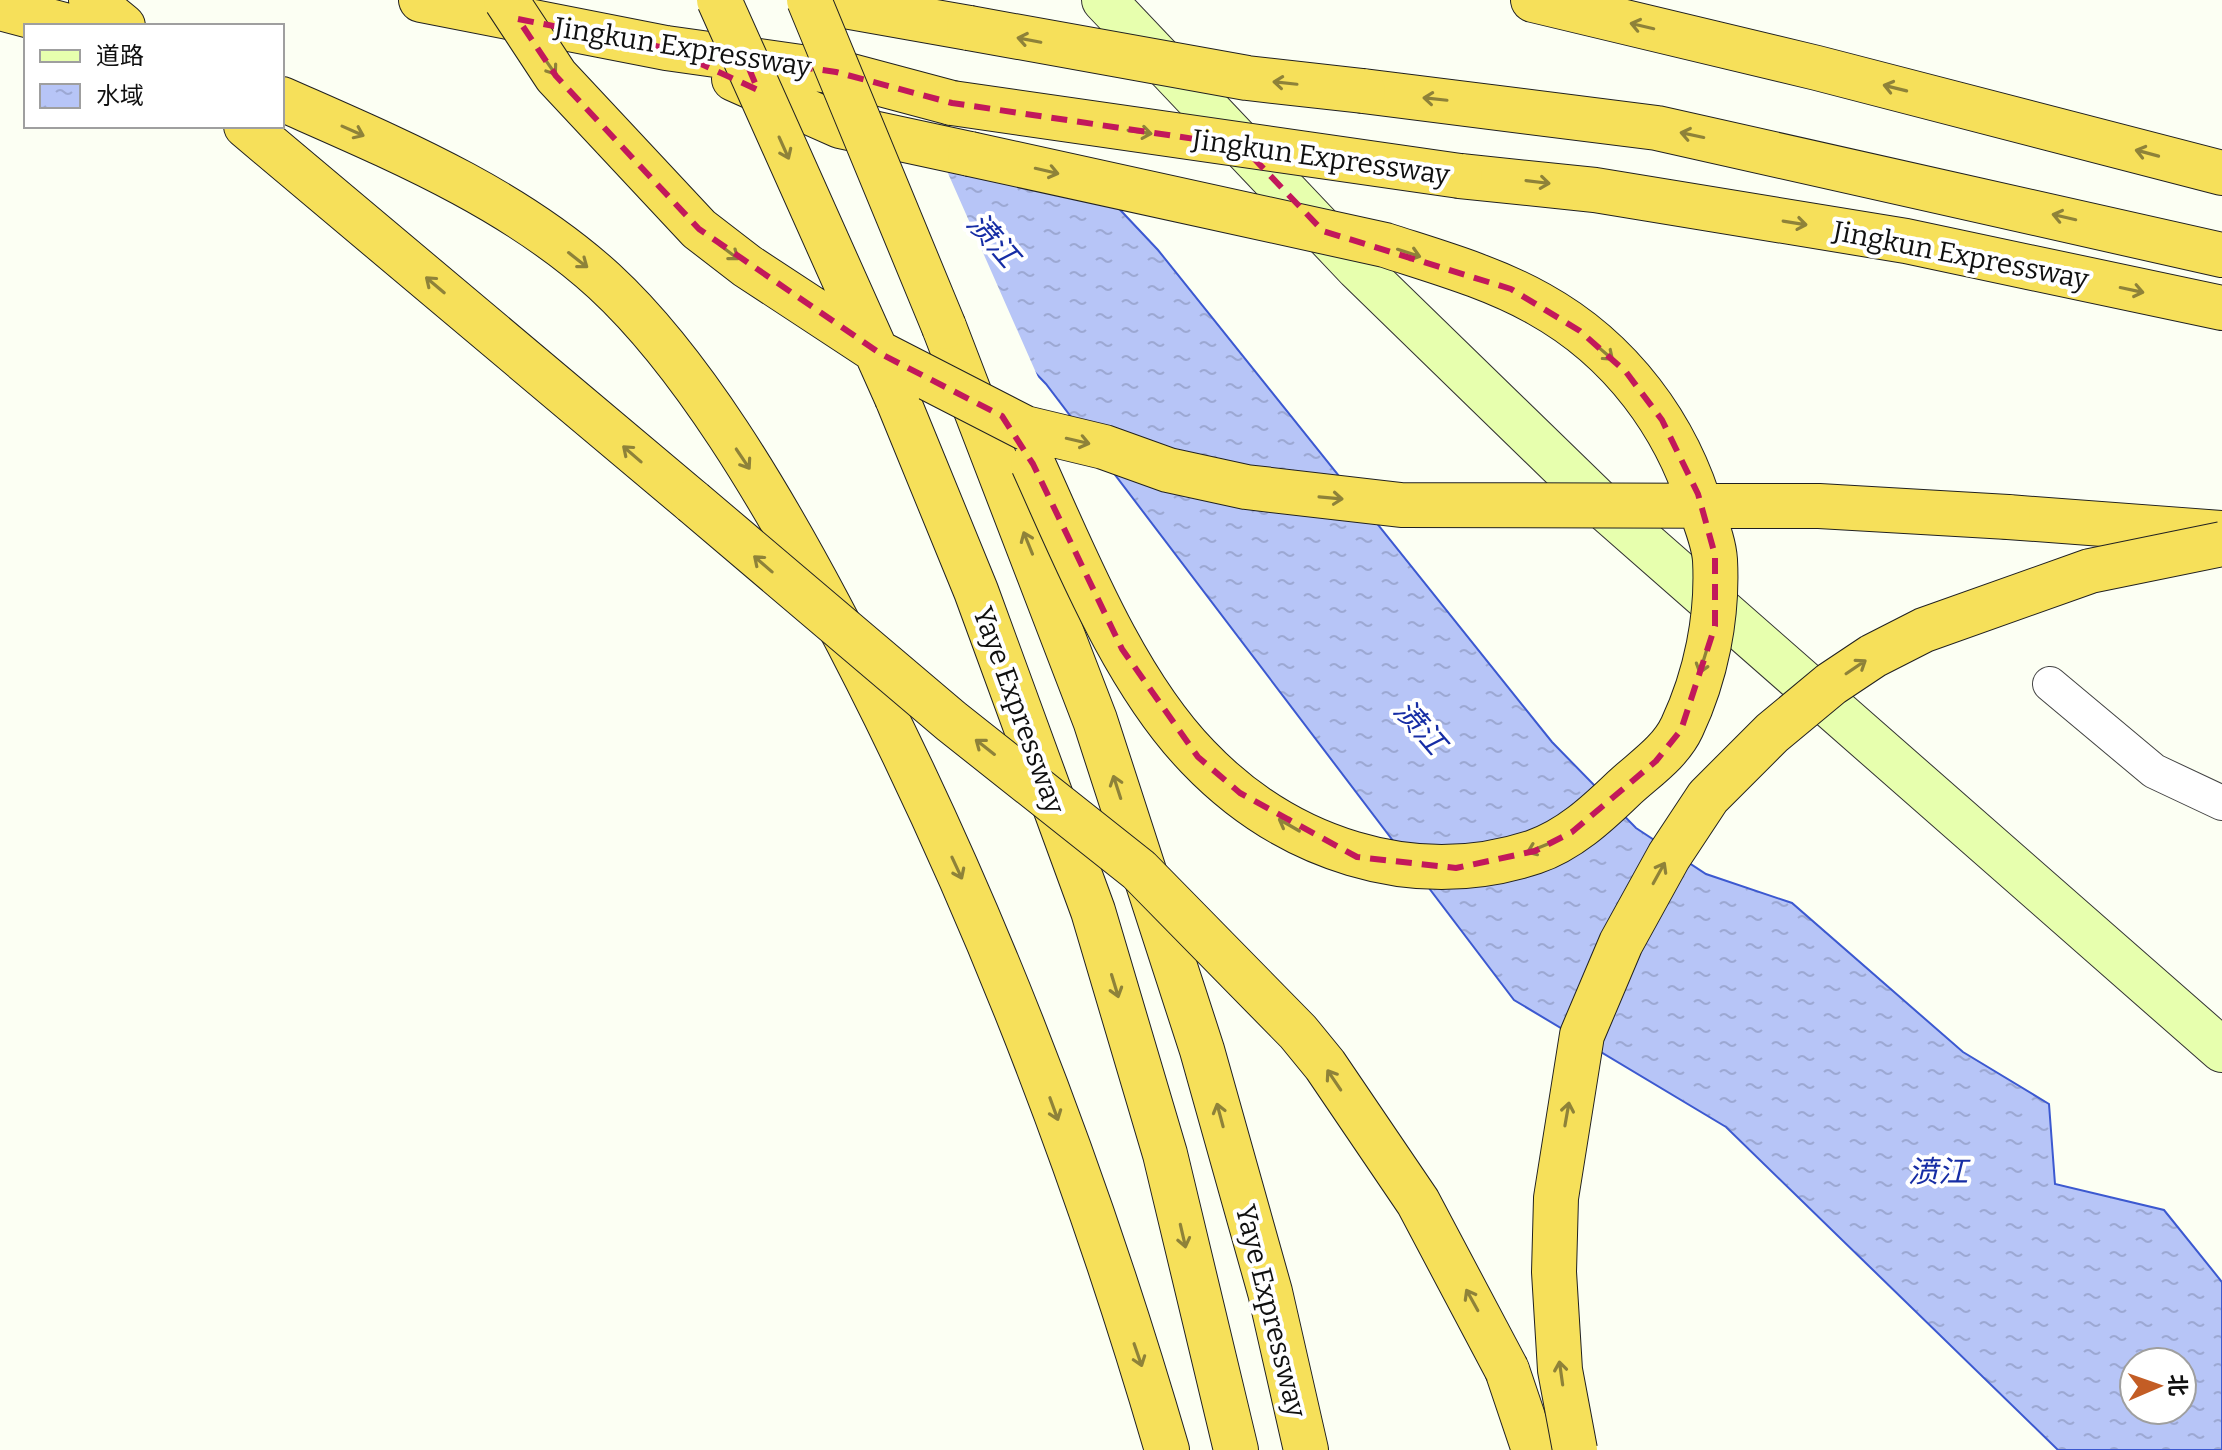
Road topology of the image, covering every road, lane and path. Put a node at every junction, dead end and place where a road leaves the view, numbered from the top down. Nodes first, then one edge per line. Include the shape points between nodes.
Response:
1 (91, 0) edge
2 (421, 0) edge
3 (506, 0) edge
4 (719, 0) edge
5 (810, 0) edge
6 (903, 0) edge
7 (1104, 0) edge
8 (1533, 0) edge
9 (0, 8) edge
10 (60, 24) edge
11 (121, 24) edge
12 (969, 28) junction
13 (666, 48) junction
14 (284, 100) edge
15 (248, 128) edge
16 (2222, 173) edge
17 (2222, 255) edge
18 (2222, 308) edge
19 (944, 327) junction
20 (2222, 533) edge
21 (2222, 544) edge
22 (2050, 684) dead end
23 (2222, 803) edge
24 (2222, 1050) edge
25 (1167, 1450) edge
26 (1236, 1450) edge
27 (1306, 1450) edge
28 (1534, 1450) edge
29 (1575, 1450) edge

1 - 11 highway
2 - 13 highway, Jingkun Expressway
3 -> 20 highway, bridge via 556,76 699,229 881,354 1025,428 1246,487 1401,505 1819,506
4 -> 26 highway, Yaye Expressway, bridge via 941,504 1093,911 1165,1154
5 - 12 highway, Jingkun Expressway
5 - 19 highway, Yaye Expressway, bridge
6 - 12 highway
7 - 24 main road via 1358,268 1609,512
16 -> 8 highway
9 - 10 highway
17 -> 12 highway, Jingkun Expressway, bridge via 1657,128 1247,78
13 -> 18 highway, Jingkun Expressway, bridge via 836,72 1007,112 1595,190 1906,241
13 -> 19 highway, bridge via 840,126 1385,245 1542,305 1626,372 1662,420 1698,494 1715,555 1715,626 1681,730 1656,761 1593,818 1535,851 1456,868 1405,866 1357,857 1288,825 1198,757 1166,717 1122,649 1033,464
14 -> 25 highway via 452,177 524,219 604,281 668,354 758,481 872,686 1009,988 1084,1194
28 -> 15 highway, bridge via 1507,1370 1425,1215 1298,1032 1139,870 951,721
27 -> 19 highway, Yaye Expressway, bridge via 1270,1292 1202,1050 1095,720
29 -> 21 highway, bridge via 1560,1370 1554,1272 1556,1198 1582,1035 1621,943 1708,797 1831,684 1924,630 2090,571
22 - 23 street via 2154,771

